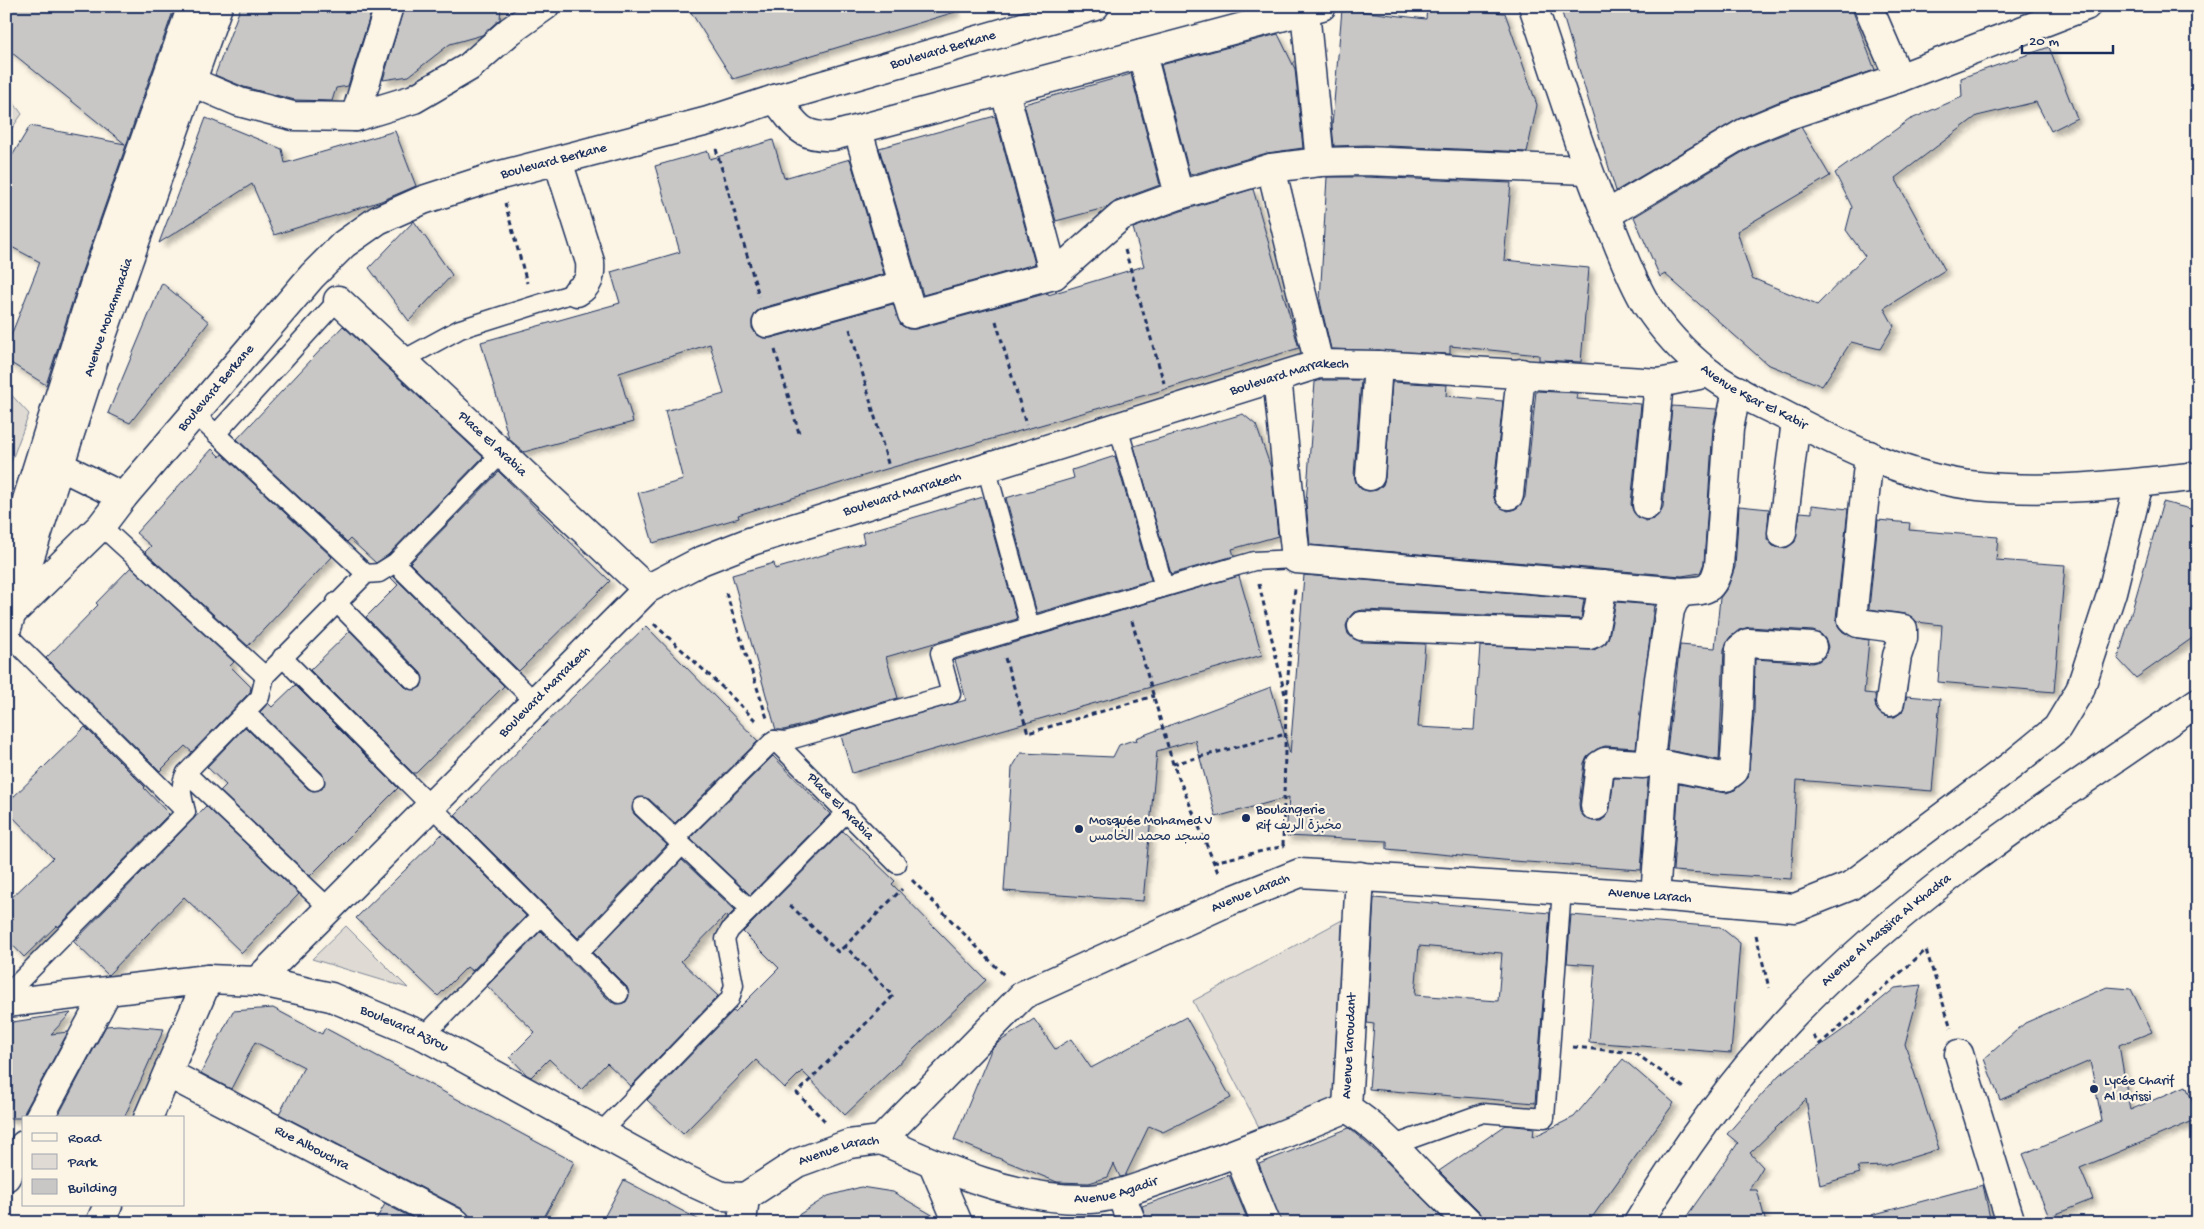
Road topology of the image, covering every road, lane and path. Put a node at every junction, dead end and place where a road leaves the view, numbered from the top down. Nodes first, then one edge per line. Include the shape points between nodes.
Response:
1 (192, 6) edge
2 (218, 6) edge
3 (389, 6) edge
4 (545, 6) edge
5 (1095, 6) edge
6 (1533, 6) edge
7 (1868, 6) edge
8 (2086, 6) edge
9 (1314, 8) edge
10 (1142, 54) junction
11 (1899, 78) junction
12 (179, 81) junction
13 (1005, 92) junction
14 (775, 99) junction
15 (355, 117) junction
16 (858, 131) junction
17 (558, 161) junction
18 (1320, 162) junction
19 (1271, 168) junction
20 (1588, 170) junction
21 (497, 176) junction
22 (1180, 195) junction
23 (1606, 216) junction
24 (1116, 220) junction
25 (1054, 275) junction
26 (903, 285) junction
27 (577, 292) joint
28 (988, 293) junction
29 (338, 300) joint
30 (842, 302) junction
31 (533, 306) junction
32 (768, 323) dead end
33 (401, 361) junction
34 (1319, 364) junction
35 (1378, 365) junction
36 (1521, 373) junction
37 (1708, 373) junction
38 (1277, 377) junction
39 (1660, 383) junction
40 (1737, 390) junction
41 (1171, 410) junction
42 (195, 414) junction
43 (1796, 421) junction
44 (1118, 427) junction
45 (216, 434) junction
46 (1034, 452) junction
47 (501, 454) junction
48 (1869, 455) junction
49 (60, 466) junction
50 (986, 467) junction
51 (1370, 476) dead end
52 (2198, 478) edge
53 (2140, 483) junction
54 (897, 494) junction
55 (1509, 496) dead end
56 (123, 497) junction
57 (1647, 504) dead end
58 (101, 526) junction
59 (1782, 533) dead end
60 (1296, 560) junction
61 (1254, 561) junction
62 (395, 563) junction
63 (6, 567) edge
64 (366, 574) junction
65 (1603, 586) junction
66 (1164, 587) junction
67 (647, 589) junction
68 (1682, 592) junction
69 (726, 593) dead end
70 (1125, 598) junction
71 (336, 602) junction
72 (8, 622) edge
73 (652, 623) dead end
74 (1362, 626) dead end
75 (1030, 627) junction
76 (999, 636) junction
77 (1812, 647) dead end
78 (282, 657) junction
79 (265, 676) junction
80 (413, 680) dead end
81 (1154, 696) junction
82 (535, 702) junction
83 (1286, 702) junction
84 (1890, 702) dead end
85 (2198, 702) edge
86 (246, 713) junction
87 (1286, 734) junction
88 (774, 740) junction
89 (1174, 764) junction
90 (1657, 764) junction
91 (186, 773) junction
92 (316, 781) dead end
93 (1595, 806) dead end
94 (642, 807) dead end
95 (432, 808) junction
96 (186, 812) junction
97 (847, 812) junction
98 (678, 841) junction
99 (896, 864) joint
100 (1360, 876) junction
101 (1287, 878) junction
102 (911, 880) junction
103 (772, 887) junction
104 (1562, 890) junction
105 (1655, 896) junction
106 (1230, 901) junction
107 (329, 908) junction
108 (750, 909) junction
109 (541, 916) junction
110 (1755, 929) dead end
111 (845, 946) junction
112 (578, 954) junction
113 (208, 979) junction
114 (257, 981) junction
115 (1769, 988) dead end
116 (107, 992) junction
117 (619, 994) dead end
118 (6, 995) edge
119 (1023, 995) junction
120 (6, 1003) edge
121 (424, 1036) junction
122 (1550, 1045) junction
123 (1959, 1054) dead end
124 (169, 1074) junction
125 (1686, 1089) dead end
126 (1347, 1108) junction
127 (39, 1116) edge
128 (149, 1116) edge
129 (601, 1132) junction
130 (881, 1140) junction
131 (849, 1144) junction
132 (1394, 1145) junction
133 (22, 1149) edge
134 (1238, 1154) junction
135 (933, 1164) junction
136 (6, 1177) edge
137 (1120, 1193) junction
138 (108, 1206) edge
139 (743, 1210) edge
140 (100, 1223) edge
141 (456, 1223) edge
142 (958, 1223) edge
143 (1132, 1223) edge
144 (1266, 1223) edge
145 (1469, 1223) edge
146 (1638, 1223) edge
147 (2011, 1223) edge

1 - 12 street, Avenue Mohammadia
2 - 12 street, Avenue Mohammadia
3 - 15 street
4 - 15 street via 469,67 414,100
5 - 14 street, Boulevard Berkane
6 - 20 street, Avenue Ksar El Kabir
7 - 11 street
8 - 11 street
9 - 10 street
9 - 18 street
10 - 13 street
10 - 22 street
11 - 23 street via 1744,133
12 - 15 street via 294,116
12 - 49 street, Avenue Mohammadia
12 - 63 street, Avenue Mohammadia via 97,276
13 - 16 street
13 - 25 street
14 - 16 street via 803,132 816,137
14 - 17 street, Boulevard Berkane via 708,121
16 - 26 street
17 - 21 street, Boulevard Berkane
17 - 27 street via 590,262 588,282
18 - 19 street
18 - 20 street
19 - 22 street
19 - 34 street
20 - 23 street, Avenue Ksar El Kabir
21 - 31 path
21 - 42 street, Boulevard Berkane via 423,200 378,220 344,244 312,276
22 - 24 street
23 - 37 street, Avenue Ksar El Kabir via 1647,304 1674,340
24 - 25 street
24 - 41 path
25 - 28 street
26 - 28 street via 912,314
26 - 30 street
27 - 31 lane
28 - 46 path
29 - 33 street, Place El Arabia
29 - 45 lane
30 - 32 street
30 - 54 path
31 - 33 lane via 460,328
33 - 47 street, Place El Arabia
34 - 35 street, Boulevard Marrakech
34 - 38 street, Boulevard Marrakech
35 - 36 street, Boulevard Marrakech
35 - 51 street
36 - 39 street, Boulevard Marrakech
36 - 55 street
37 - 39 street, Boulevard Marrakech
37 - 40 street, Avenue Ksar El Kabir
38 - 41 street, Boulevard Marrakech
38 - 60 street
39 - 57 street
40 - 43 street, Avenue Ksar El Kabir
40 - 68 street via 1729,429 1717,571 1706,590
41 - 44 street, Boulevard Marrakech
42 - 45 lane
42 - 56 street, Boulevard Berkane
43 - 48 street, Avenue Ksar El Kabir
43 - 59 street
44 - 46 street, Boulevard Marrakech
44 - 66 lane
45 - 64 lane
46 - 50 street, Boulevard Marrakech
47 - 62 lane
47 - 67 street, Place El Arabia
48 - 53 street, Avenue Ksar El Kabir via 1910,471 1976,486 2024,489
48 - 84 street via 1852,619 1858,623 1902,629
49 - 56 street
49 - 72 street, Avenue Mohammadia
50 - 54 street, Boulevard Marrakech
50 - 75 lane
52 - 53 street, Avenue Ksar El Kabir
53 - 105 street, Avenue Larach via 2112,592 2080,690 2057,728 1850,886 1795,908
54 - 67 street, Boulevard Marrakech via 744,544 701,561
56 - 58 street, Boulevard Berkane
58 - 72 street, Boulevard Berkane
58 - 79 lane
60 - 61 lane
60 - 65 street
60 - 83 path
61 - 66 lane
61 - 83 path
62 - 64 lane via 379,573
62 - 82 lane
64 - 71 lane
65 - 68 street
65 - 74 street via 1594,633 1590,635
66 - 70 lane
67 - 82 street, Boulevard Marrakech
68 - 90 street via 1670,610 1659,679 1651,756
69 - 88 path
70 - 75 lane
70 - 81 path
71 - 78 lane
71 - 80 lane
72 - 96 lane
73 - 88 path
75 - 76 lane
76 - 81 path via 1028,733
76 - 88 lane via 940,653 951,694 786,741
77 - 90 street via 1748,643 1740,649 1738,722 1734,771 1731,774 1722,777
78 - 79 lane
78 - 95 lane
79 - 86 lane via 260,697
81 - 89 path
82 - 95 street, Boulevard Marrakech
83 - 87 path
85 - 146 street, Avenue Al Massira Al Khadra via 1988,846 1869,944 1793,1015 1708,1114
86 - 91 lane
86 - 92 lane
87 - 89 path
87 - 101 path via 1283,846
88 - 97 lane, Place El Arabia
88 - 98 lane
89 - 106 path
90 - 93 street via 1605,762 1600,765
90 - 105 street
91 - 96 lane via 181,781
91 - 107 lane
94 - 98 lane
95 - 107 street, Boulevard Marrakech
95 - 109 lane
96 - 118 lane
97 - 99 lane, Place El Arabia
97 - 103 lane
98 - 108 lane
98 - 112 lane
99 - 102 path
100 - 101 street, Avenue Larach via 1300,873
100 - 104 street, Avenue Larach
100 - 126 street, Avenue Taroudant
101 - 106 street, Avenue Larach
102 - 111 path
102 - 119 path
103 - 108 lane
103 - 111 path via 838,952
104 - 105 street, Avenue Larach
104 - 122 lane
106 - 119 street, Avenue Larach
107 - 114 street, Boulevard Marrakech
108 - 129 lane via 725,939 734,985 730,999
109 - 112 lane
109 - 121 lane
110 - 115 path
111 - 131 path via 893,996 797,1092
112 - 117 lane
113 - 114 street, Boulevard Azrou
113 - 116 street, Boulevard Azrou
113 - 124 street
114 - 121 street, Boulevard Azrou via 331,997
116 - 120 street, Boulevard Azrou
116 - 127 street
119 - 130 street, Avenue Larach
121 - 129 street, Boulevard Azrou
122 - 125 path via 1635,1053
122 - 132 lane via 1545,1118 1483,1113
123 - 147 street
124 - 128 street
124 - 141 street, Rue Albouchra
126 - 132 street, Avenue Taroudant via 1370,1122
126 - 134 street, Avenue Agadir
129 - 139 street, Boulevard Azrou
130 - 131 street, Avenue Larach
130 - 135 street, Avenue Agadir
131 - 139 street, Avenue Larach via 797,1163
132 - 145 street, Avenue Taroudant
133 - 136 street
134 - 137 street, Avenue Agadir
134 - 144 street
135 - 137 street, Avenue Agadir via 1006,1189 1057,1198 1092,1199
135 - 142 street
137 - 143 street
138 - 140 street

